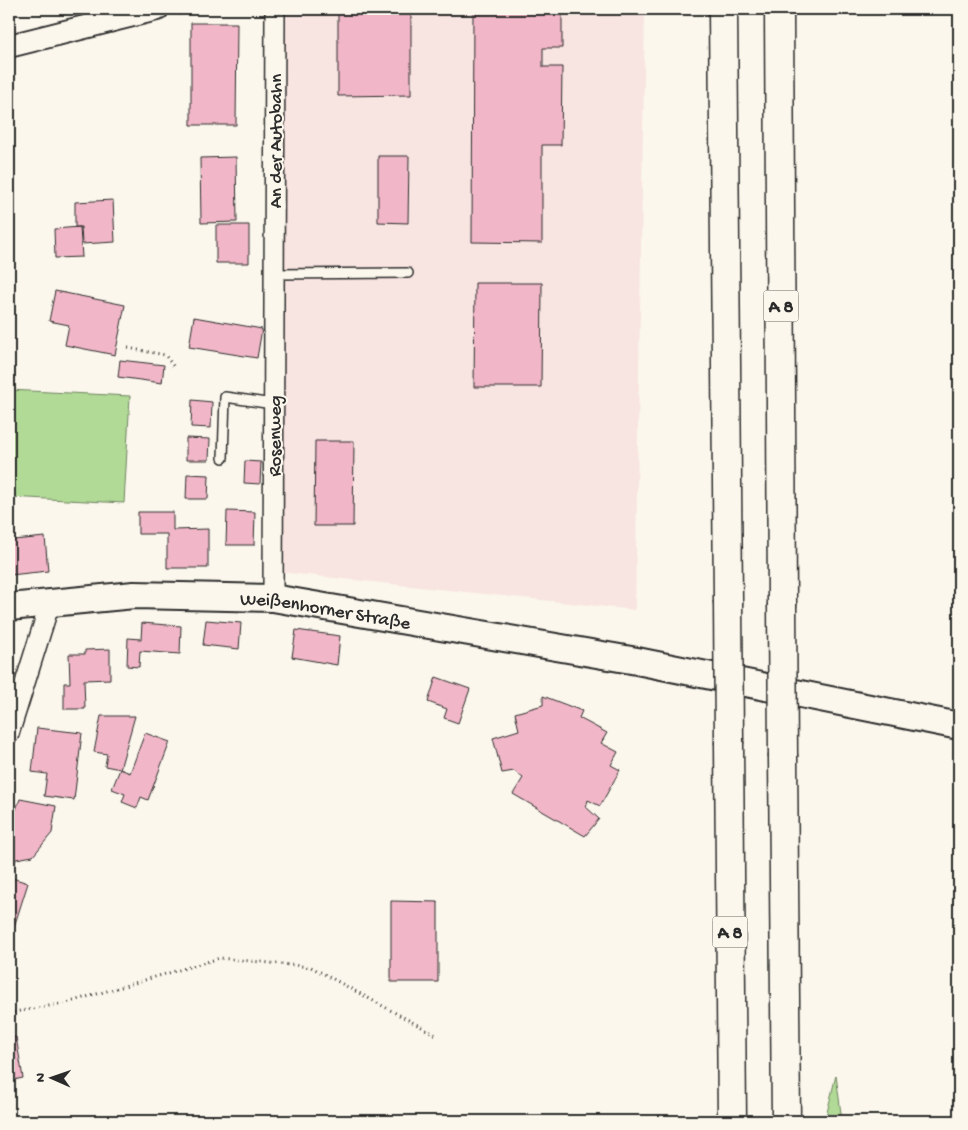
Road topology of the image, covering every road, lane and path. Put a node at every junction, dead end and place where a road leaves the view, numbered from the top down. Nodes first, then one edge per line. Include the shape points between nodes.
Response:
1 (157, 9) edge
2 (275, 9) edge
3 (723, 9) edge
4 (779, 9) edge
5 (9, 46) edge
6 (408, 273) dead end
7 (274, 274) junction
8 (128, 348) dead end
9 (174, 367) dead end
10 (273, 404) junction
11 (223, 458) dead end
12 (273, 598) junction
13 (50, 603) junction
14 (9, 607) edge
15 (959, 726) edge
16 (9, 734) edge
17 (9, 1013) edge
18 (438, 1036) dead end
19 (732, 1121) edge
20 (786, 1121) edge

1 - 5 street
2 - 7 street, An der Autobahn
3 - 19 highway, A 8, bridge
4 - 20 highway, A 8, bridge
6 - 7 lane
7 - 10 street, Rosenweg
8 - 9 path via 165,355
10 - 11 lane via 225,397
10 - 12 street, Rosenweg
12 - 13 main road, Weißenhorner Straße via 134,595
12 - 15 main road, Weißenhorner Straße via 637,660
13 - 14 main road, Weißenhorner Straße
13 - 16 street
17 - 18 path via 66,1003 220,958 311,967

